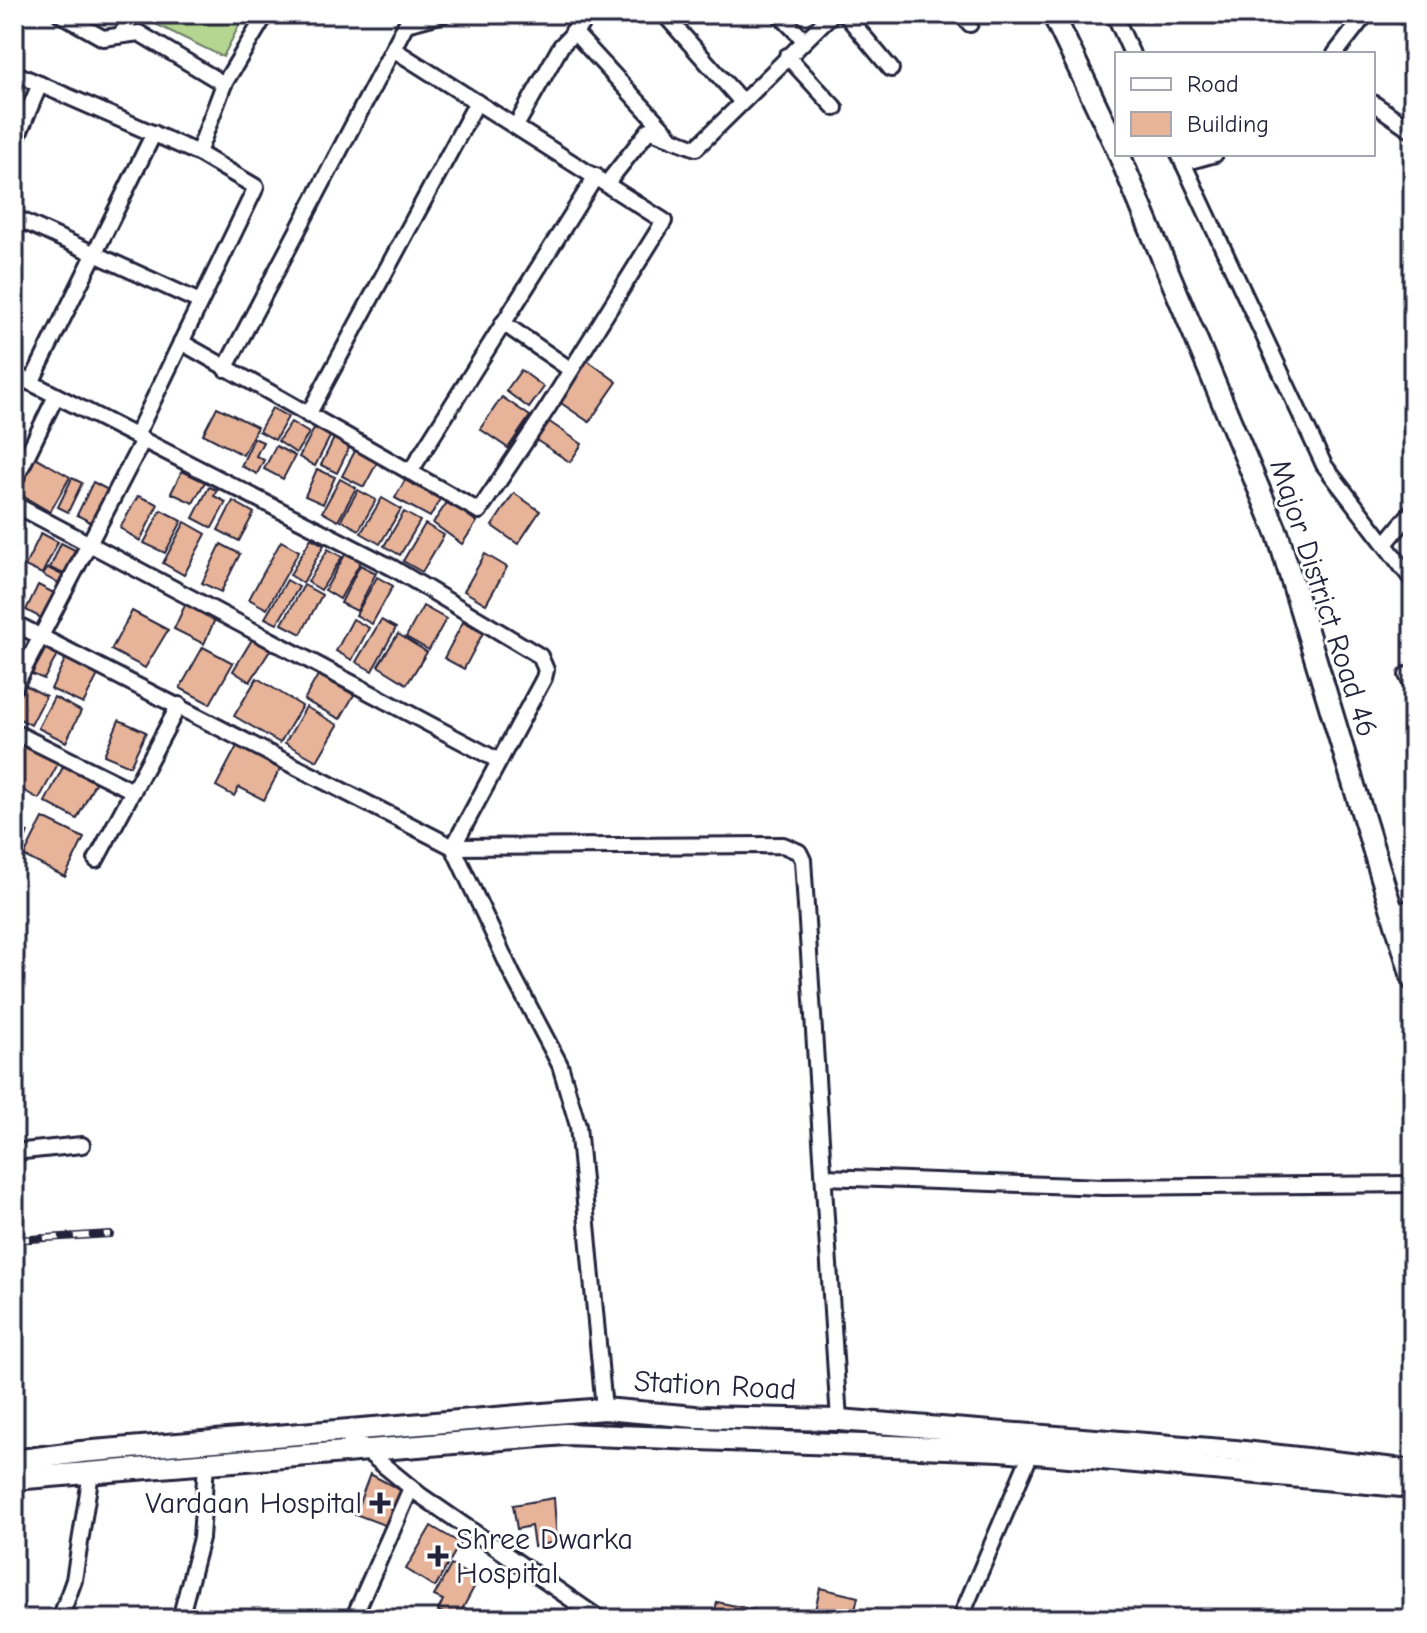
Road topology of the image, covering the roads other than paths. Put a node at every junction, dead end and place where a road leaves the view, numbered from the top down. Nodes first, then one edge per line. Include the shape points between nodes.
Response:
1 (60, 14) edge
2 (133, 14) edge
3 (266, 14) edge
4 (444, 14) edge
5 (591, 14) edge
6 (664, 14) edge
7 (779, 14) edge
8 (832, 14) edge
9 (845, 14) edge
10 (1053, 14) edge
11 (1114, 14) edge
12 (1366, 14) edge
13 (1401, 14) edge
14 (1413, 22) edge
15 (573, 31) junction
16 (121, 35) junction
17 (804, 40) junction
18 (393, 49) junction
19 (1131, 52) edge
20 (1337, 52) edge
21 (787, 56) junction
22 (891, 69) dead end
23 (14, 73) edge
24 (40, 84) junction
25 (224, 84) junction
26 (477, 102) junction
27 (742, 102) junction
28 (1375, 104) edge
29 (835, 108) dead end
30 (516, 126) junction
31 (1413, 131) edge
32 (154, 133) junction
33 (673, 139) junction
34 (14, 145) edge
35 (1115, 145) edge
36 (198, 153) junction
37 (1120, 156) edge
38 (1181, 158) edge
39 (601, 179) junction
40 (14, 217) edge
41 (94, 255) junction
42 (200, 302) junction
43 (503, 323) junction
44 (181, 342) junction
45 (225, 369) junction
46 (571, 370) junction
47 (14, 374) edge
48 (31, 383) junction
49 (56, 396) junction
50 (308, 415) junction
51 (139, 438) junction
52 (410, 472) junction
53 (14, 482) edge
54 (14, 504) edge
55 (1413, 510) edge
56 (90, 542) junction
57 (1385, 544) junction
58 (1413, 581) edge
59 (14, 623) edge
60 (42, 637) junction
61 (14, 688) edge
62 (179, 705) junction
63 (14, 732) edge
64 (499, 761) junction
65 (133, 791) junction
66 (453, 847) junction
67 (96, 860) dead end
68 (1413, 907) edge
69 (1393, 913) junction
70 (1413, 980) edge
71 (82, 1145) dead end
72 (14, 1152) edge
73 (824, 1177) junction
74 (1413, 1184) edge
75 (604, 1409) junction
76 (839, 1420) junction
77 (343, 1432) junction
78 (366, 1451) junction
79 (1031, 1453) junction
80 (14, 1461) edge
81 (206, 1464) junction
82 (1413, 1471) edge
83 (91, 1473) junction
84 (14, 1479) edge
85 (1413, 1487) edge
86 (411, 1488) junction
87 (60, 1619) edge
88 (180, 1619) edge
89 (353, 1619) edge
90 (600, 1619) edge
91 (960, 1619) edge

1 - 16 street via 103,38
2 - 16 street
3 - 25 street
4 - 18 street via 406,24
5 - 15 street
6 - 27 street
7 - 17 street
8 - 17 street
9 - 22 street
10 - 35 main road, Major District Road 46
11 - 19 street
12 - 20 street
13 - 14 street
15 - 30 street
15 - 33 street
16 - 25 street via 139,33
17 - 21 street
18 - 26 street
18 - 45 street
21 - 27 street
21 - 29 street
23 - 24 street
24 - 32 street
24 - 34 street
25 - 36 street
26 - 30 street
26 - 50 street
27 - 33 street via 696,148
28 - 31 street
30 - 39 street
32 - 36 street
32 - 41 street
33 - 39 street via 649,130
36 - 42 street via 256,187
37 - 69 main road, Major District Road 46 via 1278,535
38 - 57 street via 1324,465
39 - 43 street
39 - 46 street via 664,221
40 - 41 street
41 - 42 street
41 - 48 street
42 - 44 street
43 - 46 street
43 - 52 street
44 - 45 street
44 - 51 street
45 - 50 street
46 - 52 street via 479,511
47 - 48 street
48 - 49 street
49 - 51 street
49 - 53 street
50 - 52 street
51 - 56 street
51 - 64 street via 393,568 540,656 544,678
54 - 56 street
55 - 57 street
56 - 60 street
56 - 64 street
57 - 58 street
59 - 60 street
60 - 61 street
60 - 62 street
62 - 65 street
62 - 66 street
63 - 65 street
64 - 66 street
65 - 67 street
66 - 73 street via 783,845 799,852
66 - 75 street via 560,1065 578,1126
68 - 69 street
69 - 70 main road, Major District Road 46
71 - 72 street
73 - 74 street via 1103,1187
73 - 76 street
75 - 76 main road, Station Road
75 - 77 main road, Station Road
76 - 82 main road, Station Road via 1235,1451
77 - 78 street
77 - 80 main road, Station Road
78 - 79 main road, Station Road via 565,1434
78 - 81 main road, Station Road
78 - 86 street
79 - 85 main road, Station Road
79 - 91 street
81 - 83 main road, Station Road
81 - 88 street via 201,1538
83 - 84 main road, Station Road
83 - 87 street via 74,1580
86 - 89 street
86 - 90 street

